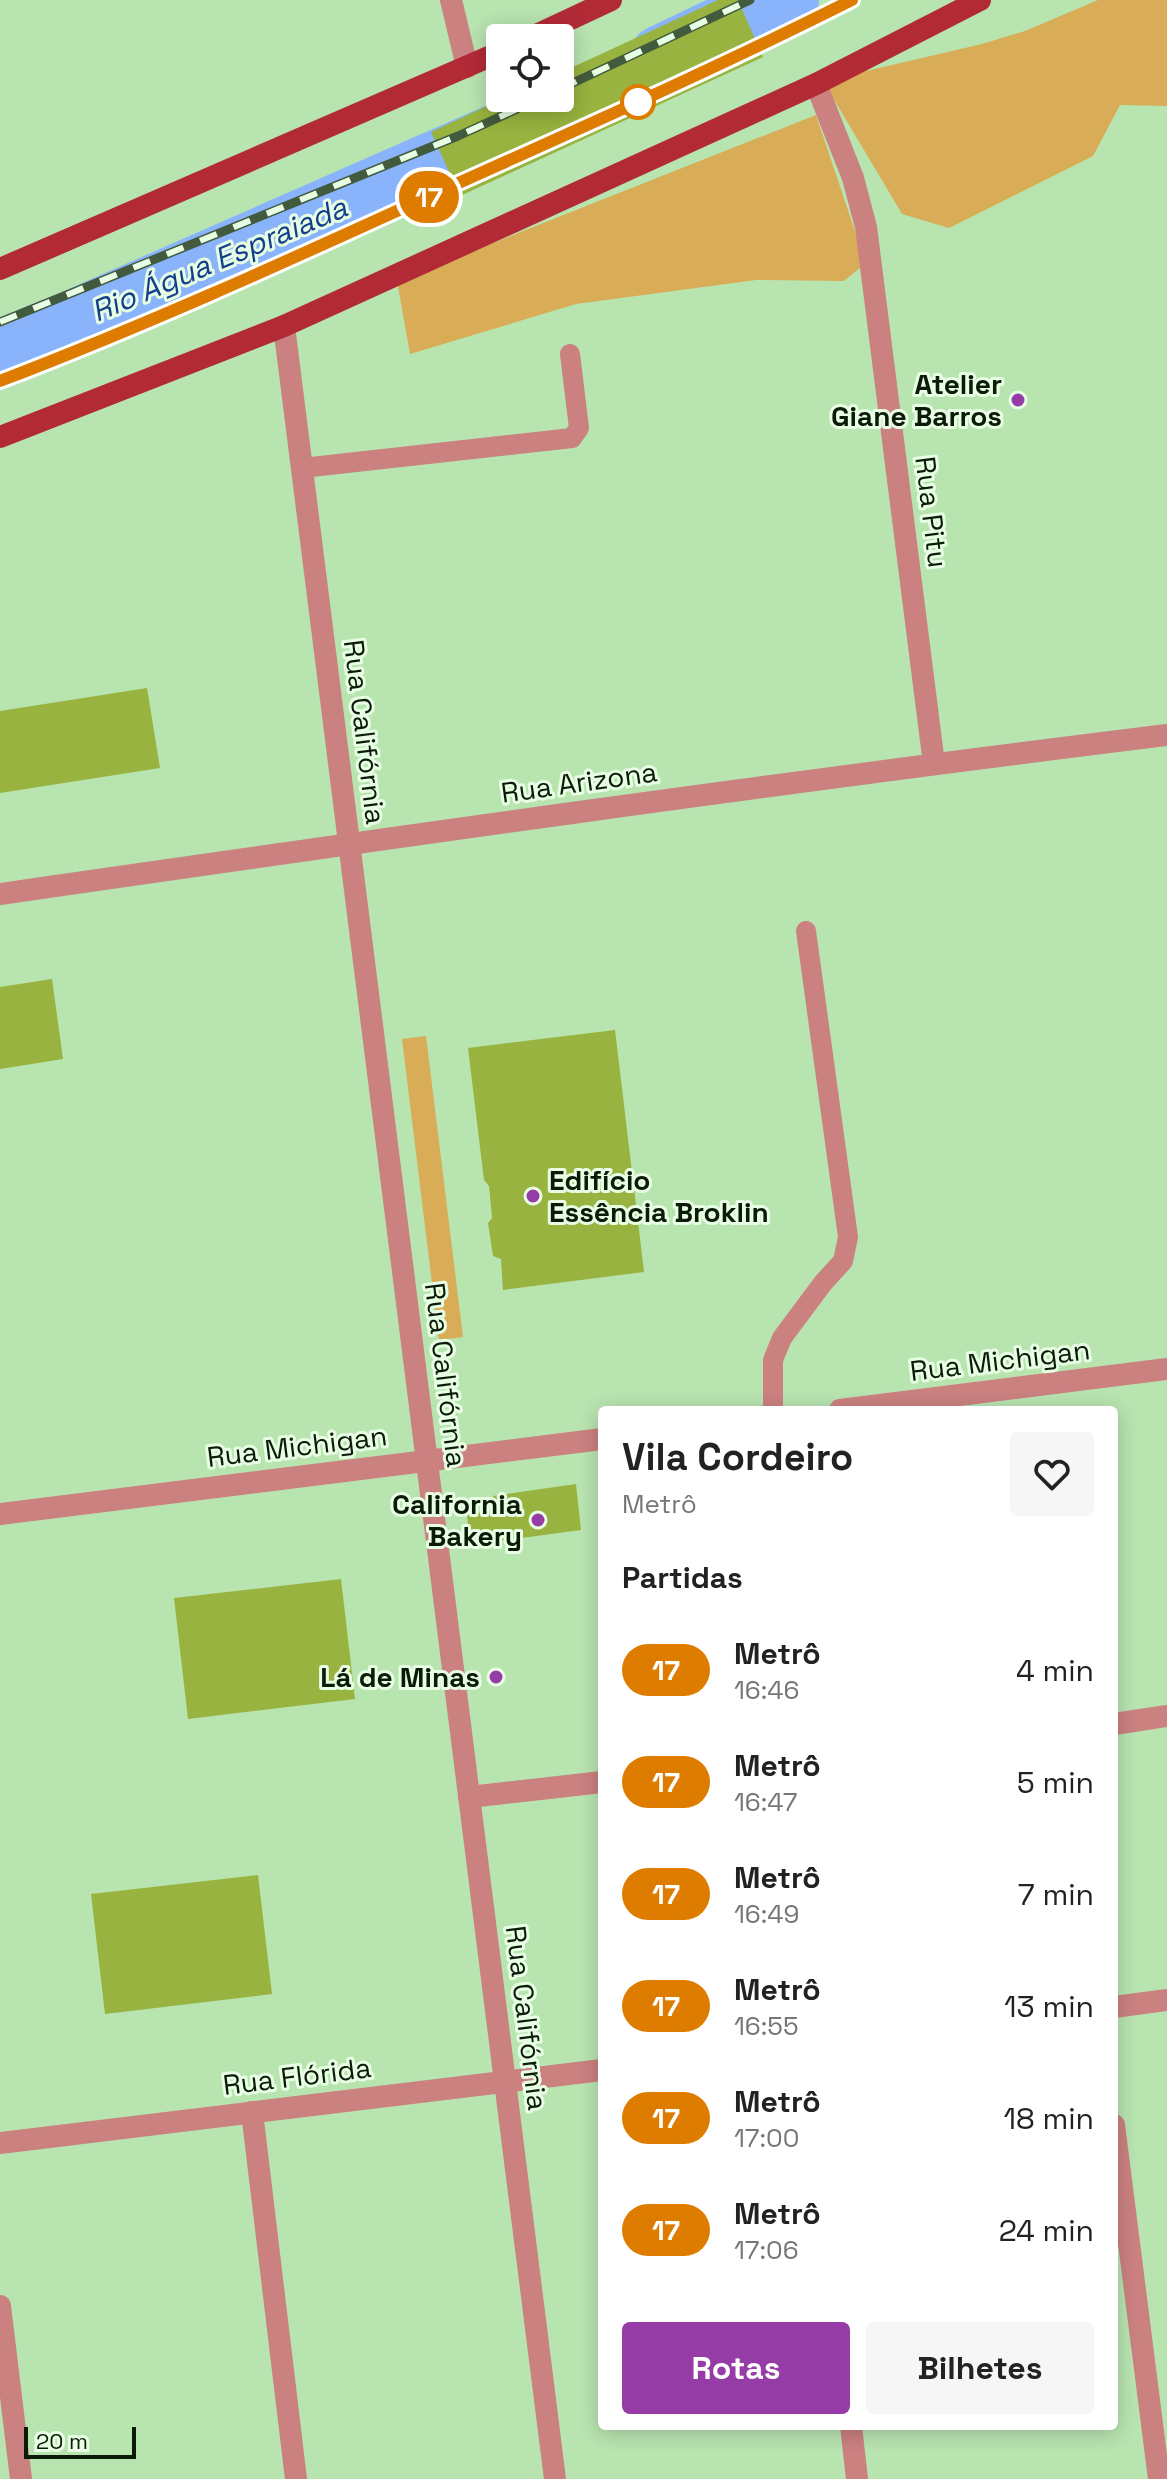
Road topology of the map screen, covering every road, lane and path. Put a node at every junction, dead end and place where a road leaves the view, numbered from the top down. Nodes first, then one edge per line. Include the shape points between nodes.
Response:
1 (451, 0) edge
2 (611, 0) edge
3 (980, 0) edge
4 (560, 24) edge
5 (486, 58) edge
6 (467, 67) junction
7 (816, 84) junction
8 (0, 269) edge
9 (284, 326) junction
10 (570, 354) dead end
11 (0, 437) edge
12 (302, 468) junction
13 (1167, 735) edge
14 (934, 764) junction
15 (349, 844) junction
16 (0, 894) edge
17 (806, 931) dead end
18 (1167, 1369) edge
19 (773, 1406) edge
20 (872, 1406) edge
21 (598, 1439) edge
22 (427, 1460) junction
23 (0, 1514) edge
24 (1167, 1716) edge
25 (1118, 1723) edge
26 (598, 1782) edge
27 (469, 1797) junction
28 (1167, 2000) edge
29 (1118, 2006) edge
30 (598, 2070) edge
31 (505, 2080) junction
32 (252, 2112) junction
33 (0, 2143) edge
34 (1118, 2156) edge
35 (0, 2306) edge
36 (851, 2430) edge
37 (21, 2479) edge
38 (296, 2479) edge
39 (555, 2479) edge
40 (857, 2479) edge
41 (1159, 2479) edge

1 - 6 street
2 - 4 main road
3 - 7 main road
5 - 6 main road
6 - 8 main road
7 - 9 main road
7 - 14 street, Rua Pitu via 866,227
9 - 11 main road
9 - 12 street, Rua Califórnia
10 - 12 lane via 579,428 572,438
12 - 15 street, Rua Califórnia
13 - 14 street, Rua Arizona
14 - 15 street, Rua Arizona
15 - 16 street, Rua Arizona
15 - 22 street, Rua Califórnia
17 - 19 lane via 848,1237 843,1261 782,1338 773,1360
18 - 20 street, Rua Michigan
21 - 22 street, Rua Michigan
22 - 23 street, Rua Michigan
22 - 27 street, Rua Califórnia
24 - 25 street
26 - 27 street
27 - 31 street, Rua Califórnia
28 - 29 street
30 - 31 street, Rua Flórida
31 - 32 street, Rua Flórida
31 - 39 street, Rua Califórnia
32 - 33 street, Rua Flórida
32 - 38 street
34 - 41 street
35 - 37 street
36 - 40 street

